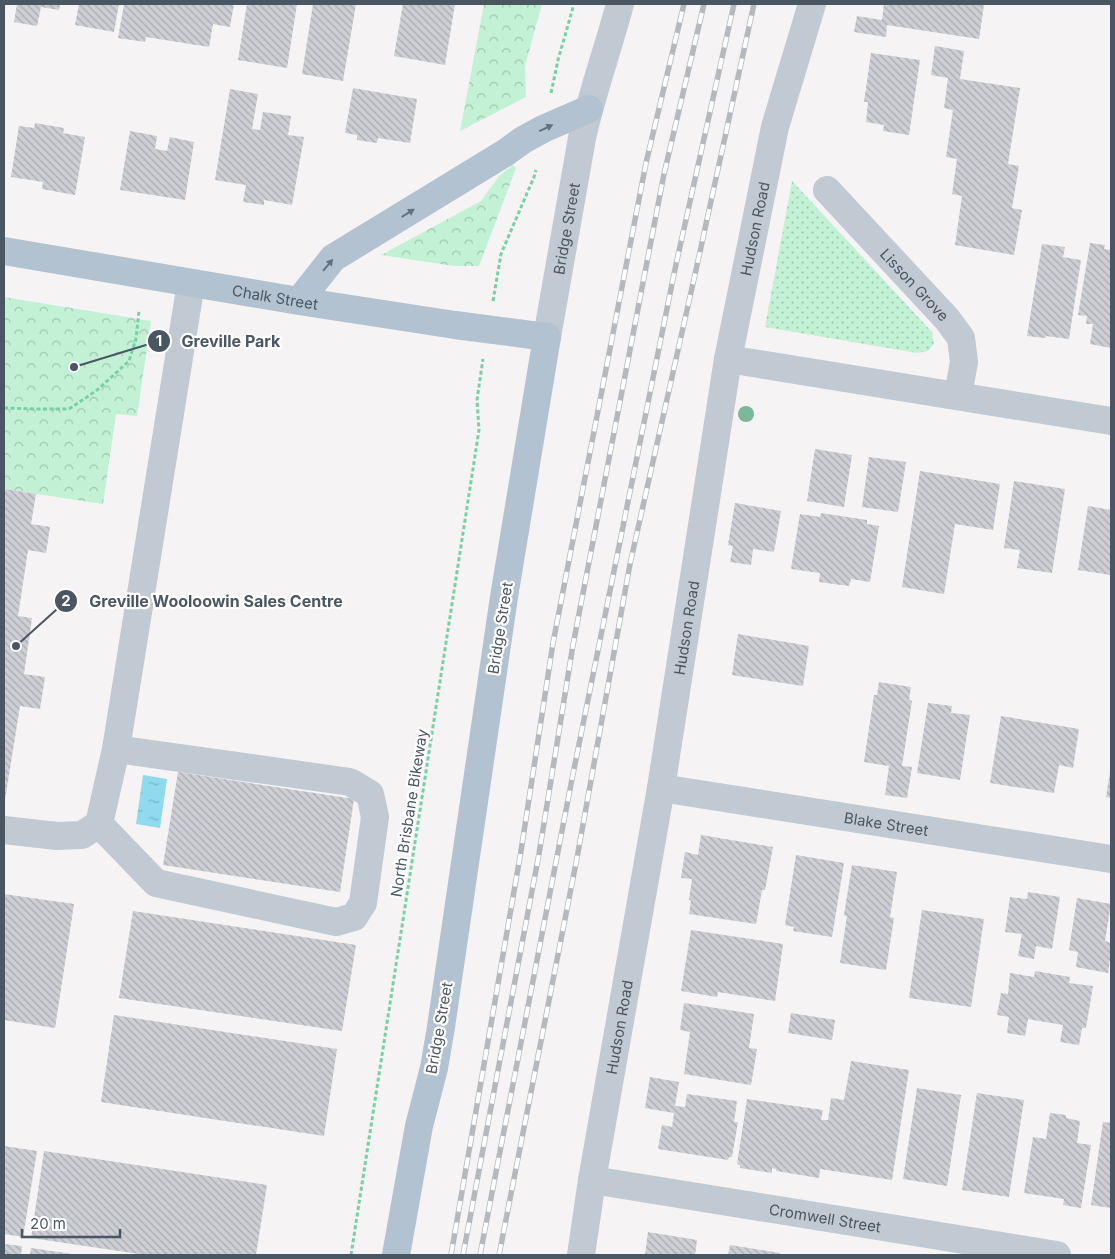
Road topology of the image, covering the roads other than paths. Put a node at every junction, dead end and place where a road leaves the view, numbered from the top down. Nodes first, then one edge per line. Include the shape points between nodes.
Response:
1 (620, 4) edge
2 (812, 4) edge
3 (589, 109) junction
4 (826, 190) dead end
5 (4, 251) edge
6 (191, 283) junction
7 (299, 301) junction
8 (547, 337) junction
9 (728, 359) junction
10 (958, 395) junction
11 (1111, 421) edge
12 (116, 749) junction
13 (661, 788) junction
14 (99, 824) junction
15 (4, 830) edge
16 (1111, 860) edge
17 (592, 1180) junction
18 (396, 1255) edge
19 (581, 1255) edge
20 (1057, 1255) edge

1 - 3 street, Bridge Street
2 - 9 street, Hudson Road via 774,127
7 -> 3 main road via 333,258 523,140
3 - 8 street, Bridge Street
4 - 10 street, Lisson Grove via 961,338 964,362
5 - 6 main road, Chalk Street
6 - 7 main road, Chalk Street
6 - 12 street
7 - 8 main road, Chalk Street
8 - 18 main road, Bridge Street via 504,597 441,1027
9 - 10 street
9 - 13 street, Hudson Road
10 - 11 street
12 - 14 street
12 - 14 street via 350,782 370,794 375,817 363,903 354,917 336,922 156,883
13 - 16 street, Blake Street
13 - 17 street, Hudson Road
14 - 15 street via 82,835 57,836
17 - 19 street, Hudson Road
17 - 20 street, Cromwell Street

